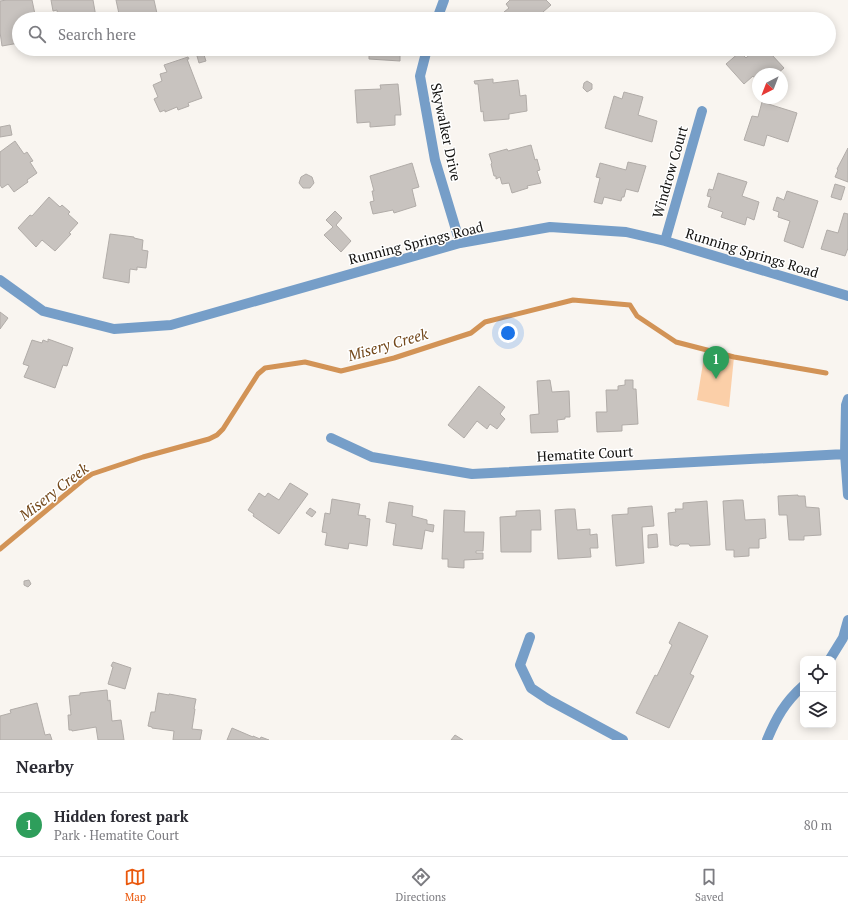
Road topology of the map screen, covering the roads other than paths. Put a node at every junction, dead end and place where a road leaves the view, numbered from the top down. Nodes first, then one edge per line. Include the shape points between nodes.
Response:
1 (444, 0) edge
2 (440, 12) edge
3 (425, 56) edge
4 (702, 111) dead end
5 (665, 241) junction
6 (460, 243) junction
7 (0, 280) edge
8 (848, 296) edge
9 (848, 399) edge
10 (331, 438) dead end
11 (845, 454) junction
12 (848, 495) edge
13 (848, 620) edge
14 (530, 637) dead end
15 (832, 656) edge
16 (800, 689) edge
17 (624, 740) edge
18 (767, 740) edge

1 - 2 street
3 - 6 street, Skywalker Drive via 420,76 435,160
4 - 5 street, Windrow Court
5 - 6 street, Running Springs Road via 626,232 550,227
5 - 8 street, Running Springs Road
6 - 7 street, Running Springs Road via 170,324 114,328 43,311
9 - 11 street
10 - 11 street, Hematite Court via 372,457 472,474
11 - 12 street
13 - 15 street via 843,638
14 - 17 street via 520,665 531,688
16 - 18 street via 775,720

